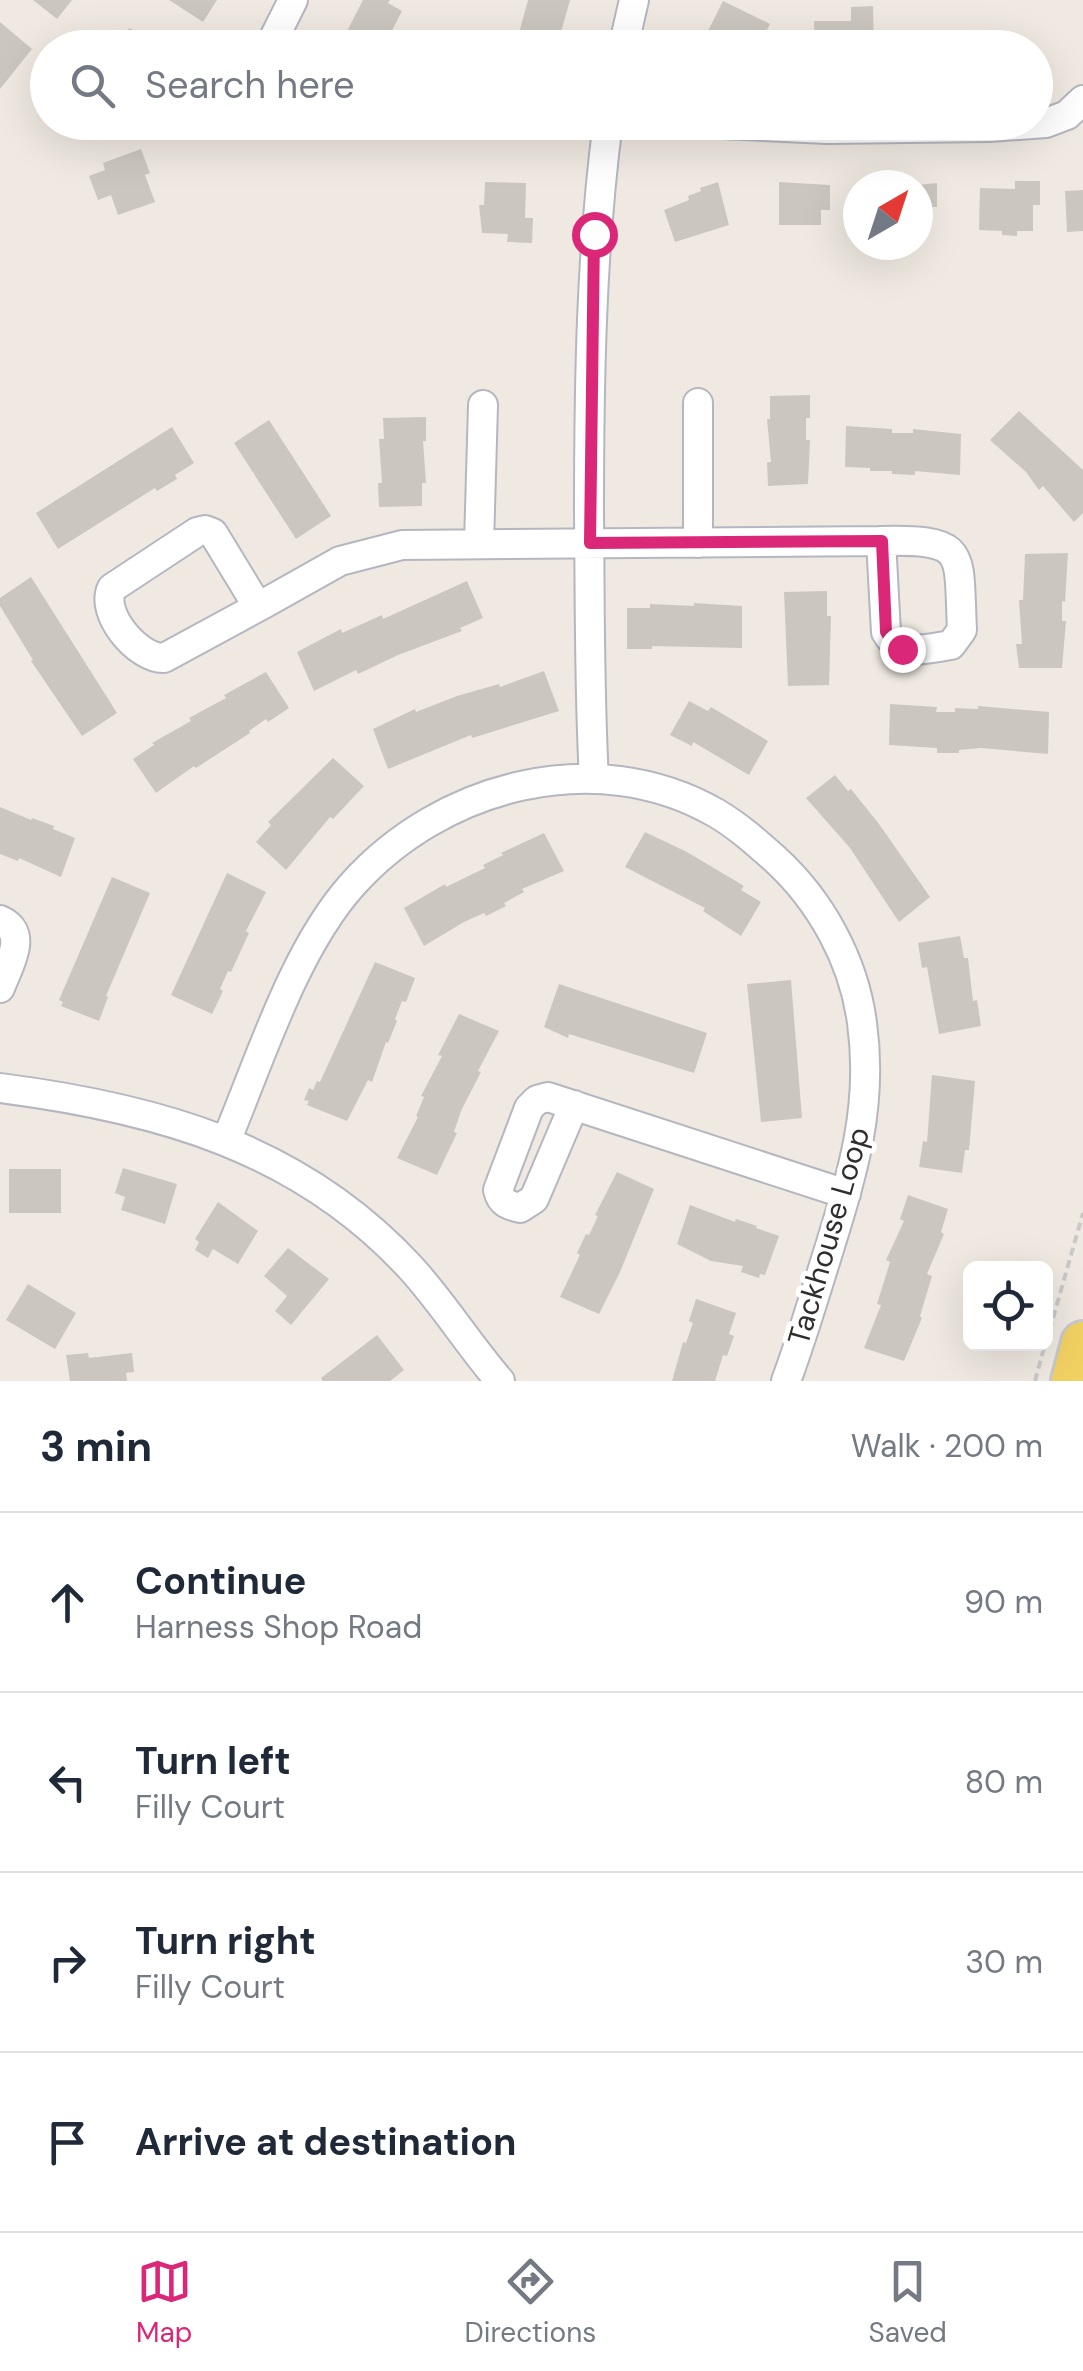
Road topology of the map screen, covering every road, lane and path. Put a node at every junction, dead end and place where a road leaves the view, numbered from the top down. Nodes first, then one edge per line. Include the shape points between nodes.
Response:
1 (293, 0) edge
2 (634, 0) edge
3 (278, 30) edge
4 (626, 30) edge
5 (1083, 100) edge
6 (1053, 120) edge
7 (606, 140) edge
8 (698, 404) dead end
9 (483, 405) dead end
10 (882, 541) dead end
11 (590, 543) junction
12 (698, 543) junction
13 (479, 544) junction
14 (258, 606) junction
15 (594, 779) junction
16 (0, 920) edge
17 (0, 988) edge
18 (0, 1088) edge
19 (574, 1105) dead end
20 (226, 1142) junction
21 (846, 1194) junction
22 (1083, 1213) edge
23 (1053, 1318) edge
24 (1083, 1343) edge
25 (1044, 1351) edge
26 (487, 1377) edge
27 (786, 1381) edge
28 (1035, 1381) edge
29 (1072, 1381) edge

1 - 3 street
2 - 4 street
5 - 6 street
7 - 11 street via 594,234
8 - 12 street
9 - 13 street
10 - 12 street
11 - 12 street
11 - 13 street
11 - 15 street
13 - 14 street via 374,550
14 - 14 street via 205,530 112,588 108,597 108,608 139,652 152,659
15 - 20 street, Tackhouse Loop via 516,785 476,798 408,834 374,862 324,922 299,967
15 - 21 street, Tackhouse Loop via 658,790 746,832 786,869 829,926 854,984 866,1056 861,1140
16 - 17 street via 17,943
18 - 20 street via 143,1112
19 - 21 street
20 - 26 street via 322,1193 367,1227 445,1308
21 - 27 street, Tackhouse Loop
22 - 23 path
24 - 29 main road
25 - 28 path

